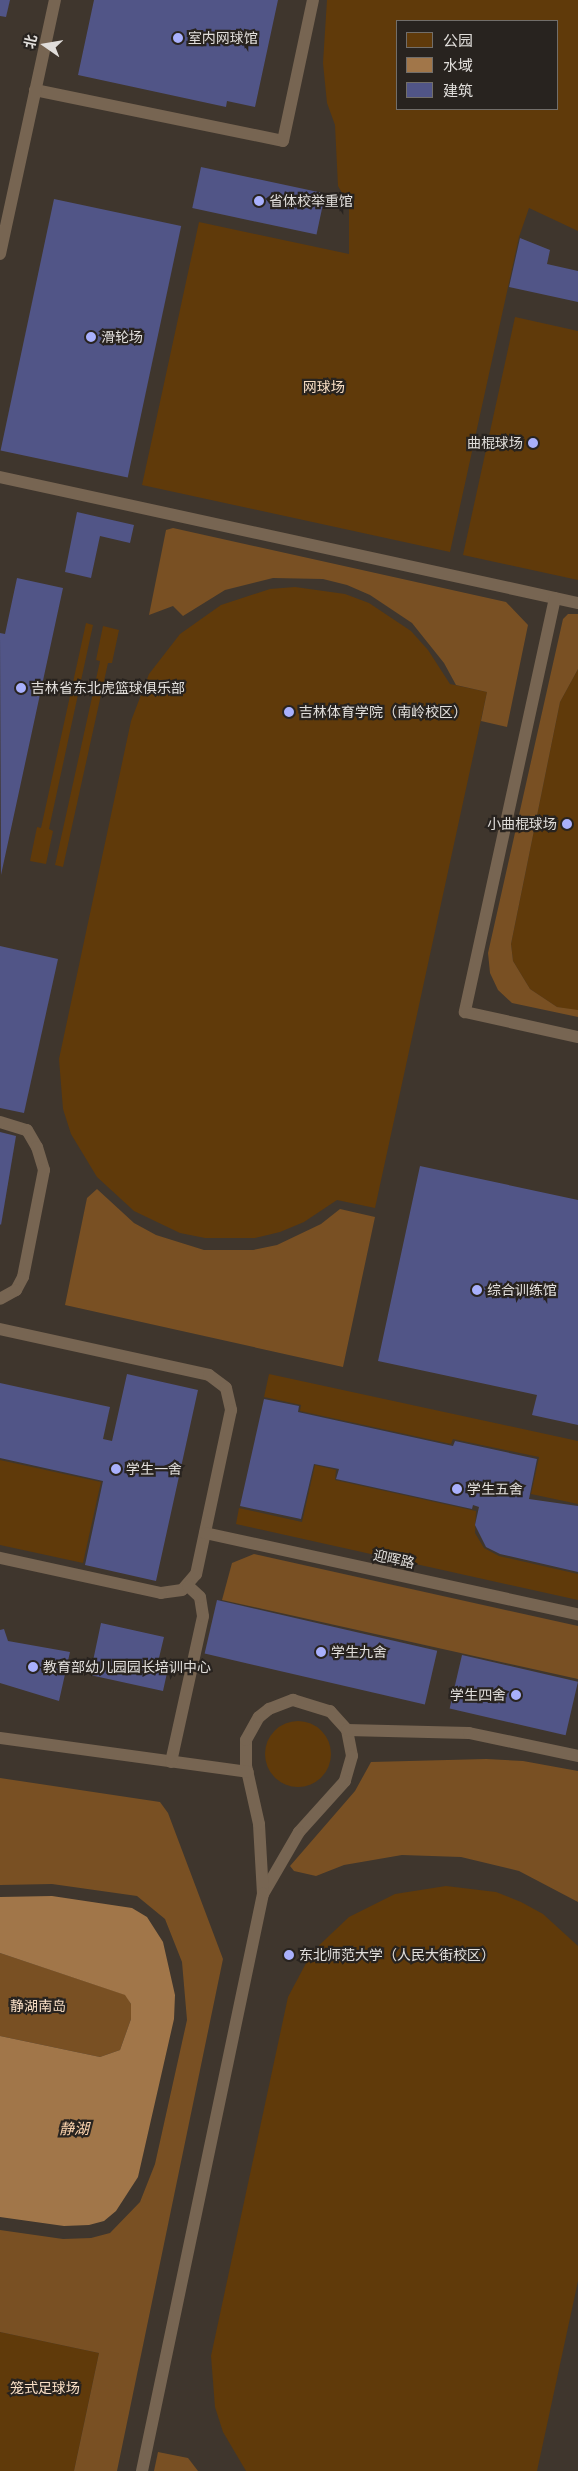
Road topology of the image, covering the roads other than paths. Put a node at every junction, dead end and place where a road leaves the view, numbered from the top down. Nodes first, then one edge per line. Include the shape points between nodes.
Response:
1 (55, 0) edge
2 (313, 0) edge
3 (35, 90) junction
4 (0, 254) edge
5 (0, 477) edge
6 (555, 598) junction
7 (578, 603) edge
8 (578, 1037) edge
9 (0, 1122) edge
10 (0, 1299) edge
11 (0, 1329) edge
12 (205, 1533) junction
13 (0, 1558) edge
14 (188, 1586) junction
15 (578, 1614) edge
16 (347, 1730) junction
17 (0, 1738) edge
18 (578, 1756) edge
19 (171, 1762) junction
20 (248, 1772) junction
21 (263, 1894) junction
22 (142, 2471) edge

1 - 3 lane
2 - 3 lane via 283,141
3 - 4 lane
5 - 6 lane
6 - 7 lane
6 - 8 lane via 464,1012
9 - 10 lane via 27,1130 37,1147 44,1170 23,1277 16,1290
11 - 12 lane via 219,1380 231,1399 231,1410
12 - 14 lane via 196,1574
12 - 15 lane, 迎晖路
13 - 14 lane via 162,1593 176,1593
14 - 19 lane via 200,1597 203,1616
16 - 18 lane via 469,1733
16 - 20 lane via 340,1720 319,1704 293,1700 281,1703 264,1713 251,1728 244,1753
16 - 21 lane via 352,1756 345,1781 294,1838
17 - 19 lane
19 - 20 lane
20 - 21 lane via 258,1824
21 - 22 lane

